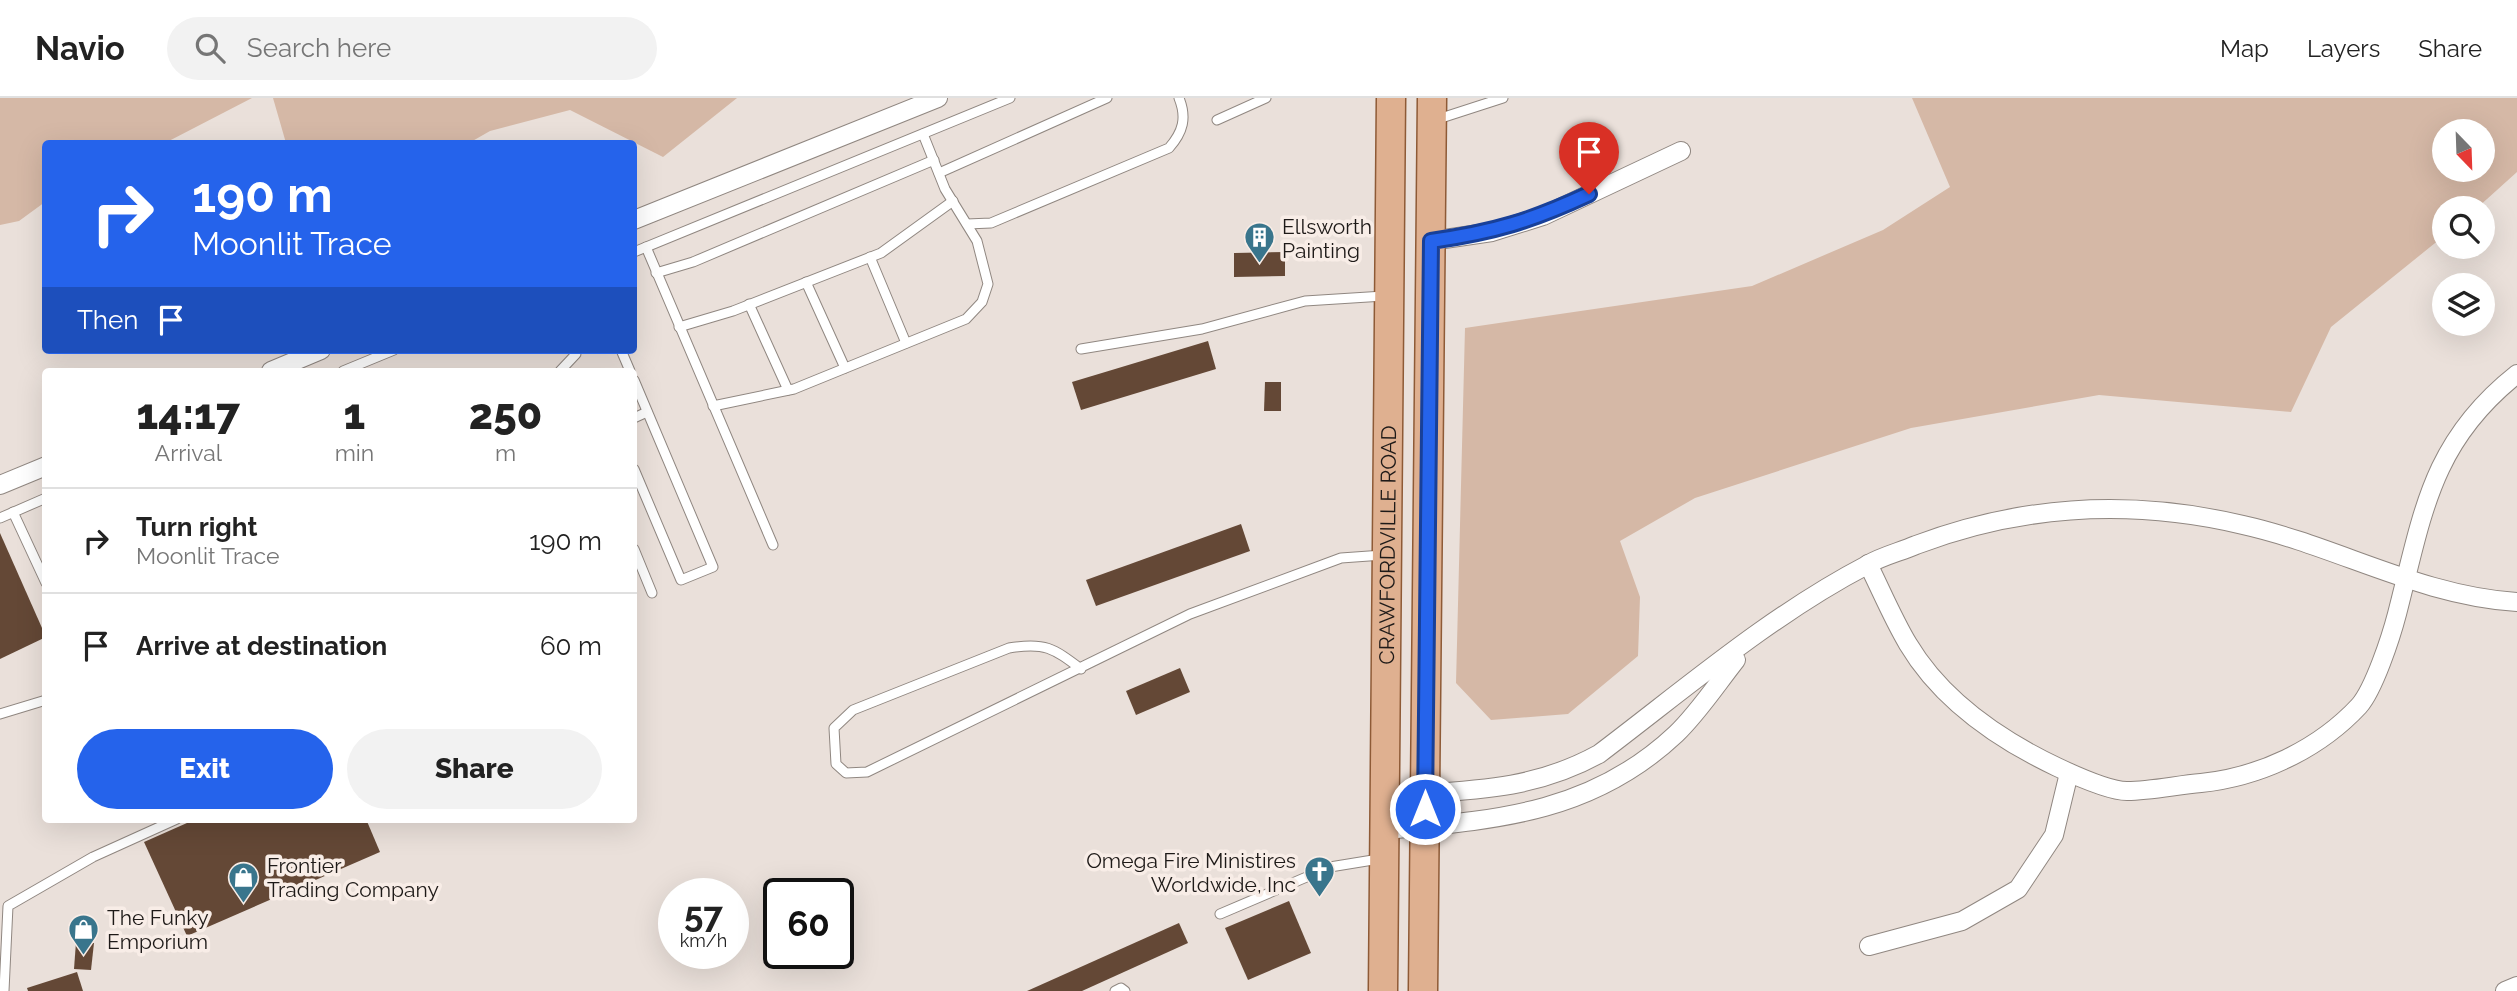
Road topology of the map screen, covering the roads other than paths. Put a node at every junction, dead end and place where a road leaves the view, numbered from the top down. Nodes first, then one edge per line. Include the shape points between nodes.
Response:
1 (938, 98) edge
2 (1010, 98) edge
3 (1107, 98) edge
4 (1179, 98) edge
5 (1266, 98) edge
6 (1391, 98) edge
7 (1503, 98) edge
8 (1488, 100) edge
9 (1432, 110) edge
10 (1217, 120) dead end
11 (923, 134) junction
12 (1681, 151) dead end
13 (933, 160) junction
14 (939, 173) junction
15 (953, 201) junction
16 (637, 219) edge
17 (967, 224) junction
18 (1431, 241) junction
19 (646, 247) junction
20 (637, 251) edge
21 (870, 257) junction
22 (656, 273) junction
23 (806, 282) junction
24 (1390, 296) junction
25 (749, 304) junction
26 (679, 327) junction
27 (906, 343) junction
28 (1081, 349) dead end
29 (311, 354) edge
30 (384, 354) edge
31 (576, 354) dead end
32 (1389, 360) junction
33 (278, 368) edge
34 (350, 368) edge
35 (563, 368) edge
36 (845, 368) junction
37 (2517, 374) edge
38 (637, 387) edge
39 (788, 390) junction
40 (713, 406) junction
41 (647, 412) junction
42 (637, 417) edge
43 (1429, 446) junction
44 (42, 468) edge
45 (637, 476) edge
46 (0, 485) edge
47 (42, 500) edge
48 (1389, 503) junction
49 (13, 512) junction
50 (0, 518) edge
51 (773, 545) dead end
52 (1388, 554) junction
53 (637, 556) edge
54 (1868, 564) junction
55 (42, 574) edge
56 (2405, 581) junction
57 (652, 593) dead end
58 (1427, 593) junction
59 (2517, 602) edge
60 (1752, 640) junction
61 (1081, 669) junction
62 (42, 701) edge
63 (0, 714) edge
64 (1599, 754) junction
65 (2069, 773) junction
66 (1613, 779) junction
67 (1425, 793) junction
68 (1385, 796) junction
69 (168, 823) edge
70 (1424, 826) junction
71 (1385, 830) junction
72 (1385, 859) junction
73 (1220, 914) dead end
74 (1869, 946) dead end
75 (5, 991) edge
76 (1115, 991) edge
77 (1125, 991) edge
78 (1383, 991) edge
79 (1423, 991) edge

1 - 16 street
2 - 11 lane
3 - 14 lane
4 - 17 lane via 1184,121 1169,148 991,223
5 - 10 lane
6 - 24 main road, CRAWFORDVILLE ROAD
7 - 8 lane
8 - 9 lane
9 - 18 main road, CRAWFORDVILLE ROAD
11 - 13 lane
11 - 19 lane
12 - 18 street via 1543,216 1492,232
13 - 14 lane
13 - 22 lane via 693,262
14 - 15 lane
15 - 17 lane
15 - 21 lane via 911,234
17 - 27 lane via 977,241 988,284 982,302 966,319
18 - 43 main road, CRAWFORDVILLE ROAD
19 - 20 lane
19 - 22 lane
21 - 23 lane
21 - 27 lane
22 - 26 lane
23 - 25 lane
23 - 36 lane
24 - 28 lane via 1306,301 1202,329
24 - 32 main road, CRAWFORDVILLE ROAD
25 - 26 lane
25 - 39 lane
26 - 40 lane
27 - 36 lane
29 - 33 street
30 - 34 lane
31 - 35 lane
32 - 43 main road via 1400,396
32 - 48 main road, CRAWFORDVILLE ROAD
36 - 39 lane
37 - 56 street via 2488,398 2456,437 2434,478
38 - 41 lane
39 - 40 lane
40 - 51 lane
41 - 42 lane
41 - 45 lane via 713,567 681,580
43 - 58 main road, CRAWFORDVILLE ROAD
44 - 46 street
47 - 49 lane
48 - 52 main road, CRAWFORDVILLE ROAD
48 - 58 main road via 1413,544
49 - 50 lane
49 - 55 lane
52 - 61 lane via 1341,558 1190,614
52 - 68 main road, CRAWFORDVILLE ROAD
53 - 57 lane
54 - 56 street via 1942,536 2025,514 2104,507 2176,510 2246,525
54 - 60 street
54 - 65 street via 1908,644 1965,711 2022,750
56 - 59 street via 2477,600
56 - 65 street via 2389,643 2360,705 2305,751 2232,779 2124,791
58 - 67 main road, CRAWFORDVILLE ROAD
60 - 64 street
60 - 66 street via 1677,734
61 - 61 lane via 888,764 846,773 836,764 834,729 853,710 1009,648 1032,644 1052,648
62 - 63 lane
64 - 66 street
64 - 67 street via 1542,780
65 - 74 street via 2054,835 2018,889 1962,920
66 - 70 street via 1557,806 1491,820
67 - 68 street
67 - 70 main road, CRAWFORDVILLE ROAD
68 - 71 main road, CRAWFORDVILLE ROAD
69 - 75 lane via 93,857 8,906
70 - 71 street
70 - 79 main road, CRAWFORDVILLE ROAD
71 - 72 main road, CRAWFORDVILLE ROAD
72 - 73 lane via 1330,867
72 - 78 main road, CRAWFORDVILLE ROAD
76 - 77 lane

